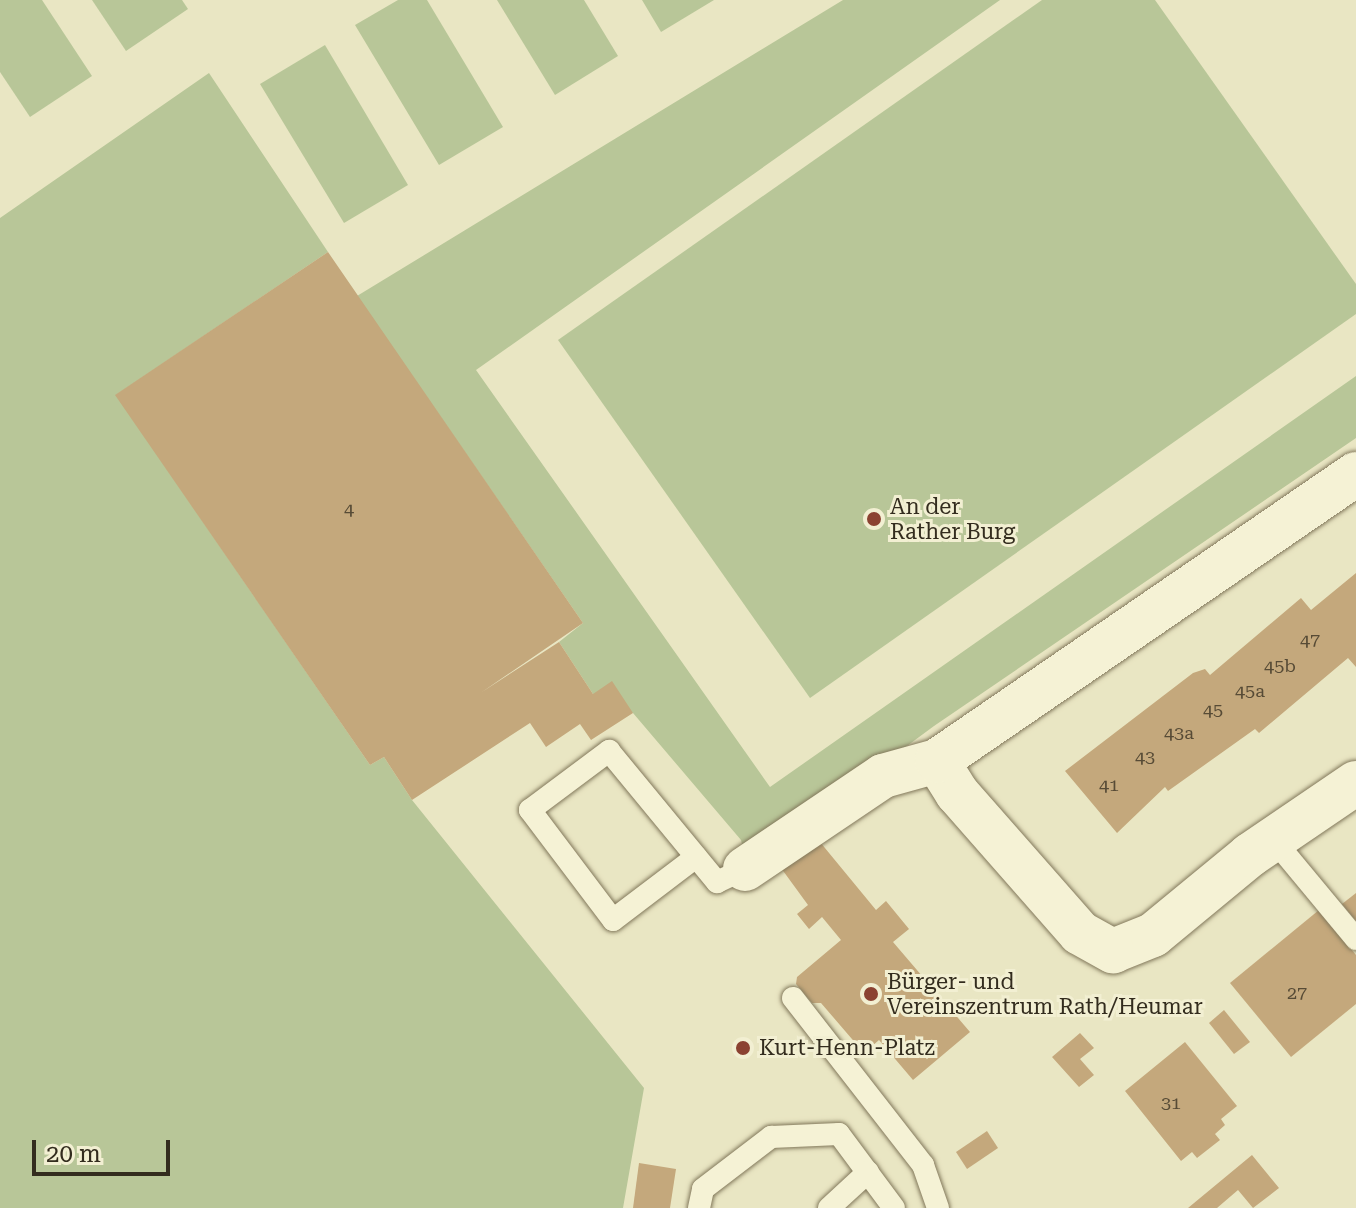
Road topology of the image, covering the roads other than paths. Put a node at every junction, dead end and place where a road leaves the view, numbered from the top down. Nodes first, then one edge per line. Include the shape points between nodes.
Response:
1 (1356, 474) edge
2 (937, 761) junction
3 (1356, 783) edge
4 (1273, 839) junction
5 (696, 857) junction
6 (745, 869) joint
7 (1356, 939) edge
8 (793, 998) dead end
9 (868, 1172) junction
10 (699, 1208) edge
11 (829, 1208) edge
12 (894, 1208) edge
13 (938, 1208) edge

1 - 2 street
2 - 4 street via 957,793 1080,933 1113,951 1153,935
2 - 6 street via 883,776
3 - 4 street
4 - 7 lane
5 - 5 lane via 613,920 530,810 609,751
5 - 6 lane via 717,882
8 - 13 lane via 923,1165
9 - 10 lane via 839,1134 771,1137 703,1189
9 - 11 lane
9 - 12 lane

